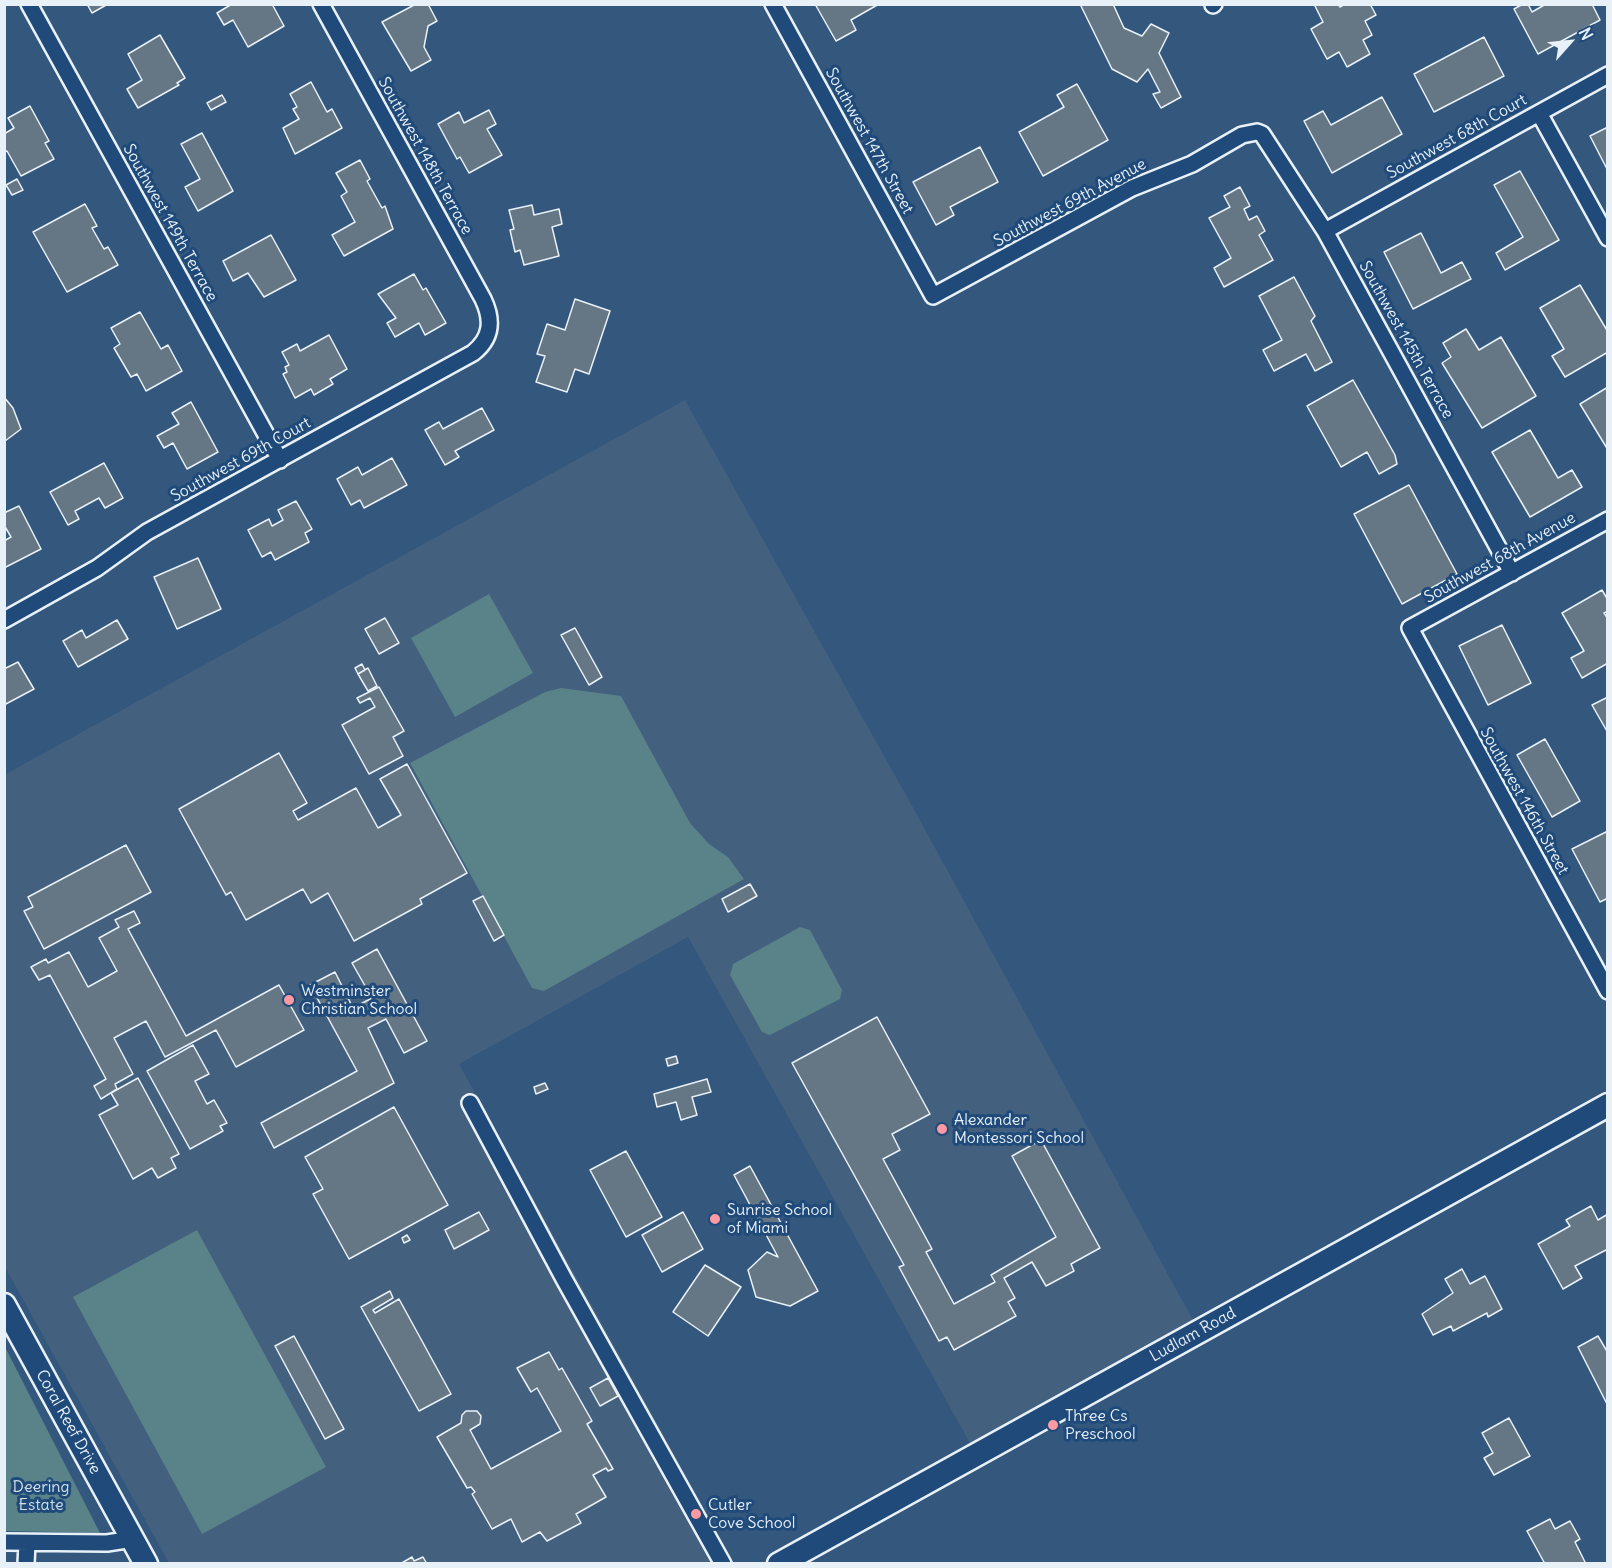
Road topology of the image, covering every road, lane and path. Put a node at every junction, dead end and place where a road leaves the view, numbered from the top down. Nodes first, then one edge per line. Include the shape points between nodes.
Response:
1 (29, 4) edge
2 (321, 4) edge
3 (773, 4) edge
4 (1608, 75) edge
5 (1539, 113) junction
6 (1257, 132) joint
7 (1325, 231) junction
8 (1608, 238) edge
9 (933, 296) joint
10 (490, 328) joint
11 (280, 460) junction
12 (1607, 522) edge
13 (1512, 573) junction
14 (4, 620) edge
15 (1410, 628) joint
16 (1608, 991) edge
17 (470, 1104) dead end
18 (1608, 1106) edge
19 (4, 1305) edge
20 (133, 1539) junction
21 (4, 1542) edge
22 (27, 1543) junction
23 (26, 1563) edge
24 (146, 1563) edge
25 (723, 1563) edge
26 (779, 1563) edge

1 - 11 street, Southwest 149th Terrace
2 - 10 street, Southwest 148th Terrace via 483,299
3 - 9 street, Southwest 147th Street
4 - 5 street, Southwest 68th Court
5 - 7 street, Southwest 68th Court
5 - 8 street
6 - 7 street, Southwest 145th Terrace via 1269,141
6 - 9 street, Southwest 69th Avenue via 1242,135 1192,164 1132,188
7 - 13 street, Southwest 145th Terrace
10 - 11 street, Southwest 69th Court via 473,353
11 - 14 street, Southwest 69th Court via 147,532 98,568
12 - 13 street, Southwest 68th Avenue
13 - 15 street, Southwest 68th Avenue
15 - 16 street, Southwest 146th Street
17 - 25 street
18 - 26 street, Ludlam Road
19 - 20 street, Coral Reef Drive
20 - 22 street via 107,1543
20 - 24 street, Coral Reef Drive
21 - 22 street
22 - 23 street

